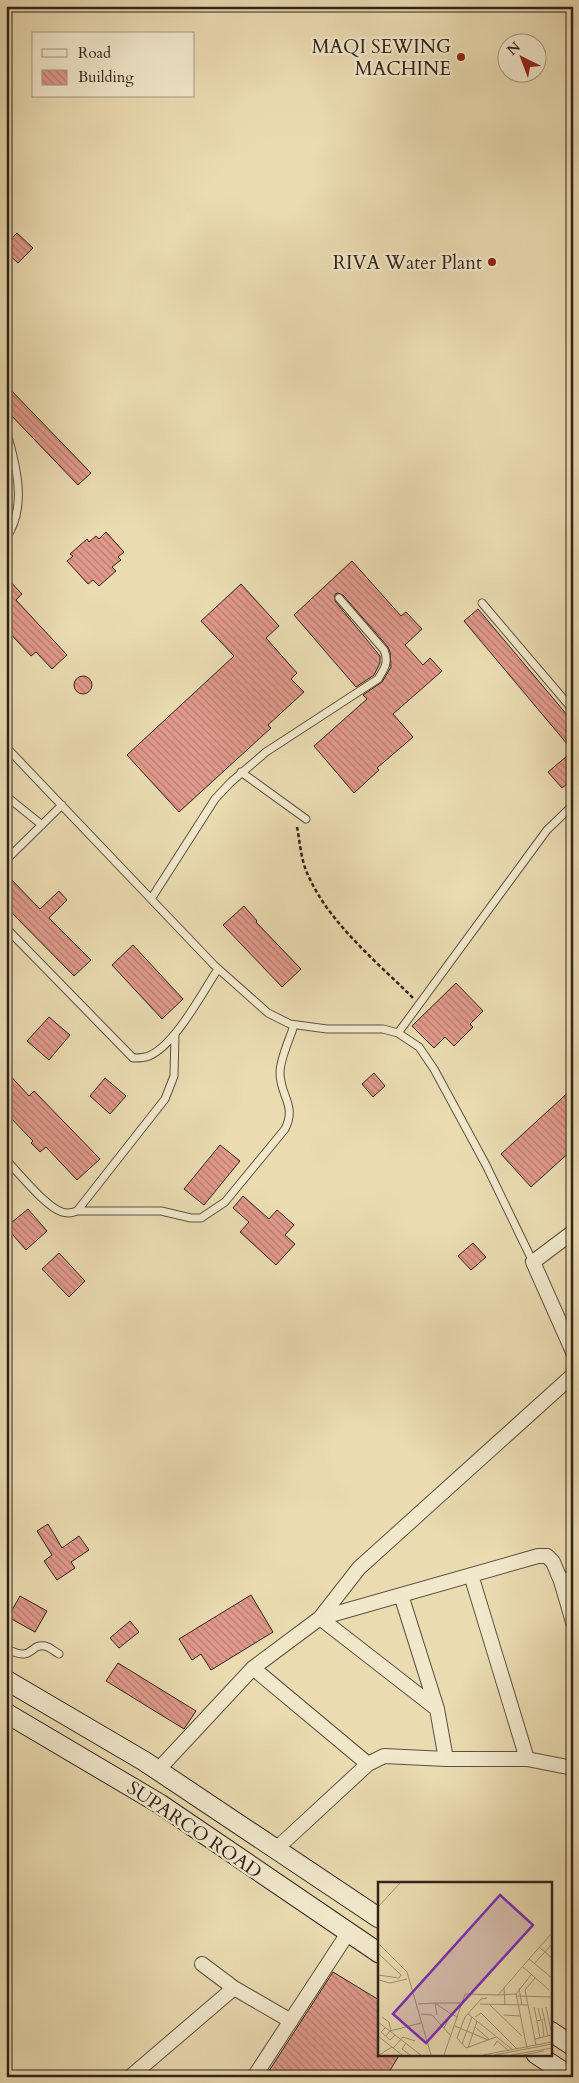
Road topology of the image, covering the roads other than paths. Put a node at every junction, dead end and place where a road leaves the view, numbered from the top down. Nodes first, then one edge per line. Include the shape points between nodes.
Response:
1 (6, 430) edge
2 (6, 538) edge
3 (339, 598) dead end
4 (482, 603) dead end
5 (573, 710) edge
6 (7, 749) edge
7 (241, 772) junction
8 (6, 796) edge
9 (62, 805) junction
10 (573, 805) edge
11 (306, 819) dead end
12 (42, 825) junction
13 (6, 860) edge
14 (151, 899) junction
15 (6, 928) edge
16 (218, 969) junction
17 (294, 1025) junction
18 (398, 1033) junction
19 (175, 1034) junction
20 (6, 1160) edge
21 (78, 1211) junction
22 (573, 1232) edge
23 (533, 1262) junction
24 (573, 1352) edge
25 (573, 1375) edge
26 (471, 1574) junction
27 (567, 1580) edge
28 (400, 1595) junction
29 (320, 1618) junction
30 (573, 1622) edge
31 (8, 1650) edge
32 (59, 1654) dead end
33 (6, 1658) edge
34 (253, 1668) junction
35 (6, 1680) edge
36 (437, 1709) junction
37 (6, 1713) edge
38 (446, 1759) junction
39 (527, 1759) junction
40 (368, 1764) junction
41 (150, 1766) junction
42 (573, 1768) edge
43 (128, 1784) junction
44 (176, 1784) junction
45 (160, 1804) junction
46 (275, 1850) junction
47 (378, 1917) edge
48 (348, 1933) junction
49 (378, 1952) edge
50 (202, 1964) dead end
51 (234, 1988) junction
52 (290, 2021) junction
53 (552, 2032) edge
54 (573, 2046) edge
55 (539, 2056) edge
56 (130, 2077) edge
57 (254, 2077) edge
58 (571, 2077) edge

1 - 2 lane via 15,461 19,493 15,526
3 - 7 lane via 384,650 387,657 378,679 266,752
4 - 5 lane
6 - 9 lane
7 - 11 lane
7 - 14 lane via 215,799
8 - 12 lane
9 - 12 lane
9 - 14 lane
10 - 18 lane via 547,830
12 - 13 lane
14 - 16 lane
15 - 19 lane via 133,1058 147,1057
16 - 17 lane via 268,1013
16 - 19 lane
17 - 18 lane via 327,1029 383,1029
17 - 21 lane via 280,1073 290,1119 225,1202 201,1218 160,1211
18 - 23 lane via 419,1047 434,1069
19 - 21 lane via 174,1076 165,1099
20 - 21 lane via 50,1206 69,1214
22 - 23 street
23 - 24 street
25 - 29 street via 360,1568
26 - 27 street via 547,1556
26 - 28 street
26 - 39 street
27 - 30 street
28 - 29 street
28 - 36 street
29 - 34 street
29 - 36 street
31 - 32 lane via 27,1655 42,1646
31 - 33 lane
34 - 40 street
34 - 41 street
35 - 41 main road, SUPARCO ROAD
36 - 38 street
37 - 43 main road, SUPARCO ROAD
38 - 39 street
38 - 40 street via 384,1756
39 - 42 street
40 - 46 street
41 - 43 main road
41 - 44 main road, SUPARCO ROAD
43 - 45 main road, SUPARCO ROAD
44 - 45 main road
44 - 46 main road, SUPARCO ROAD
45 - 48 main road, SUPARCO ROAD
46 - 47 main road, SUPARCO ROAD
48 - 49 main road, SUPARCO ROAD
48 - 52 street
50 - 51 street
51 - 52 street
51 - 56 street
52 - 57 street
53 - 54 main road
55 - 58 main road

